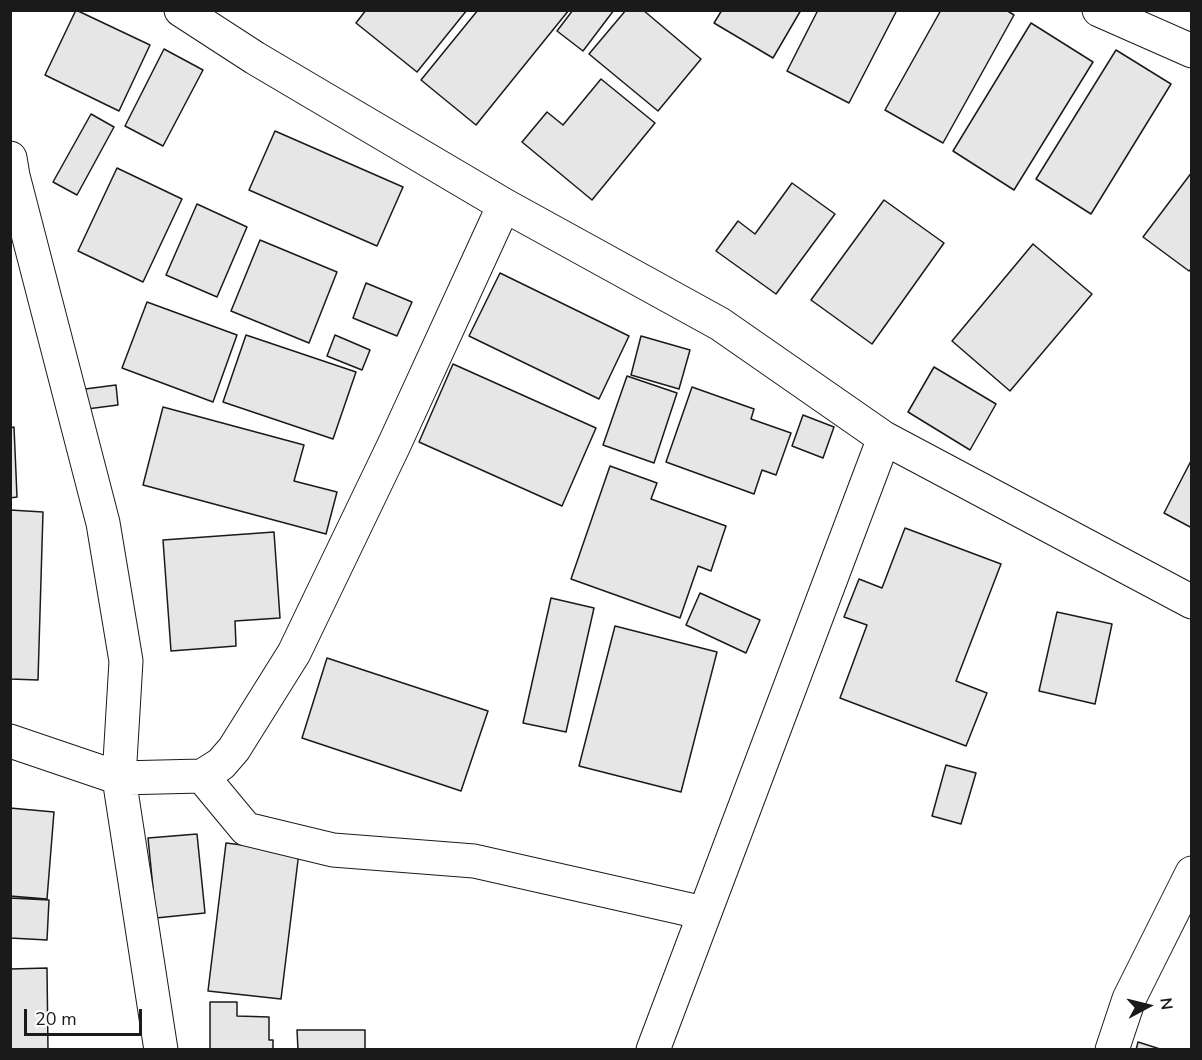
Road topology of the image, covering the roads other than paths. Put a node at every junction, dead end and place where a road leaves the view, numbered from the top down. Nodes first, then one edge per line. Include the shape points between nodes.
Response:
1 (181, 10) edge
2 (1099, 10) edge
3 (1191, 51) edge
4 (10, 158) edge
5 (504, 205) junction
6 (884, 438) junction
7 (1191, 602) edge
8 (10, 741) edge
9 (202, 776) junction
10 (119, 778) junction
11 (1191, 873) edge
12 (704, 913) junction
13 (161, 1050) edge
14 (653, 1050) edge
15 (1112, 1050) edge

1 - 5 street
2 - 3 street
4 - 10 street via 103,523 126,661
5 - 6 street via 720,324
5 - 9 street via 294,653 234,749 221,764
6 - 7 street
6 - 12 street
8 - 10 street
9 - 10 street
9 - 12 street via 246,829 333,850 474,861
10 - 13 street
11 - 15 street via 1129,999
12 - 14 street

